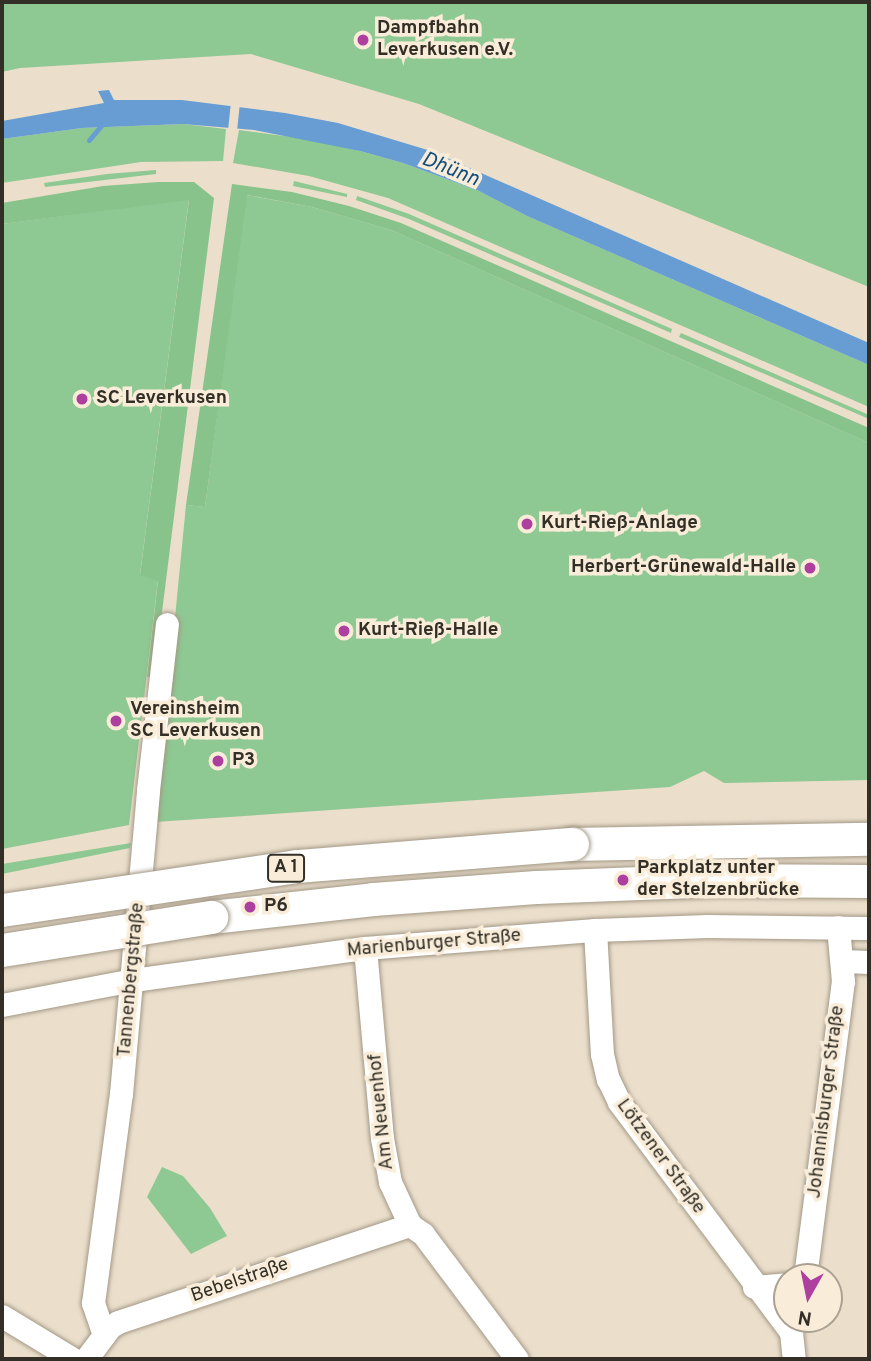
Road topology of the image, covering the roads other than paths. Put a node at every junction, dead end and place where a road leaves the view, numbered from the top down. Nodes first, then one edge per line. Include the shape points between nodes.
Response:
1 (167, 624) dead end
2 (869, 839) edge
3 (869, 881) edge
4 (2, 911) edge
5 (838, 927) junction
6 (869, 928) edge
7 (595, 930) junction
8 (365, 948) junction
9 (2, 950) edge
10 (843, 961) junction
11 (869, 962) edge
12 (133, 980) junction
13 (2, 1005) edge
14 (410, 1225) junction
15 (807, 1263) edge
16 (773, 1285) edge
17 (754, 1287) junction
18 (773, 1306) edge
19 (2, 1316) edge
20 (792, 1333) edge
21 (104, 1335) junction
22 (73, 1359) edge
23 (86, 1359) edge
24 (517, 1359) edge
25 (794, 1359) edge

1 - 12 street, Tannenbergstraße
2 - 4 highway, A 1, bridge via 680,840 428,854 205,878
3 - 9 highway, A 1, bridge via 612,883 454,892 211,917
5 - 6 street, Marienburger Straße
5 - 7 street, Marienburger Straße
5 - 10 street, Johannisburger Straße
7 - 8 street, Marienburger Straße
7 - 17 street, Lötzener Straße via 598,1017 608,1079 619,1102
8 - 12 street, Marienburger Straße
8 - 14 street, Am Neuenhof via 382,1139 390,1182
10 - 11 street
10 - 15 street, Johannisburger Straße
12 - 13 street, Marienburger Straße
12 - 21 street, Tannenbergstraße via 93,1303
14 - 21 street, Bebelstraße via 118,1322
14 - 24 street, Am Neuenhof via 423,1234
16 - 17 street
17 - 18 street, Lötzener Straße
19 - 22 street
20 - 25 street
21 - 23 street, Bebelstraße

